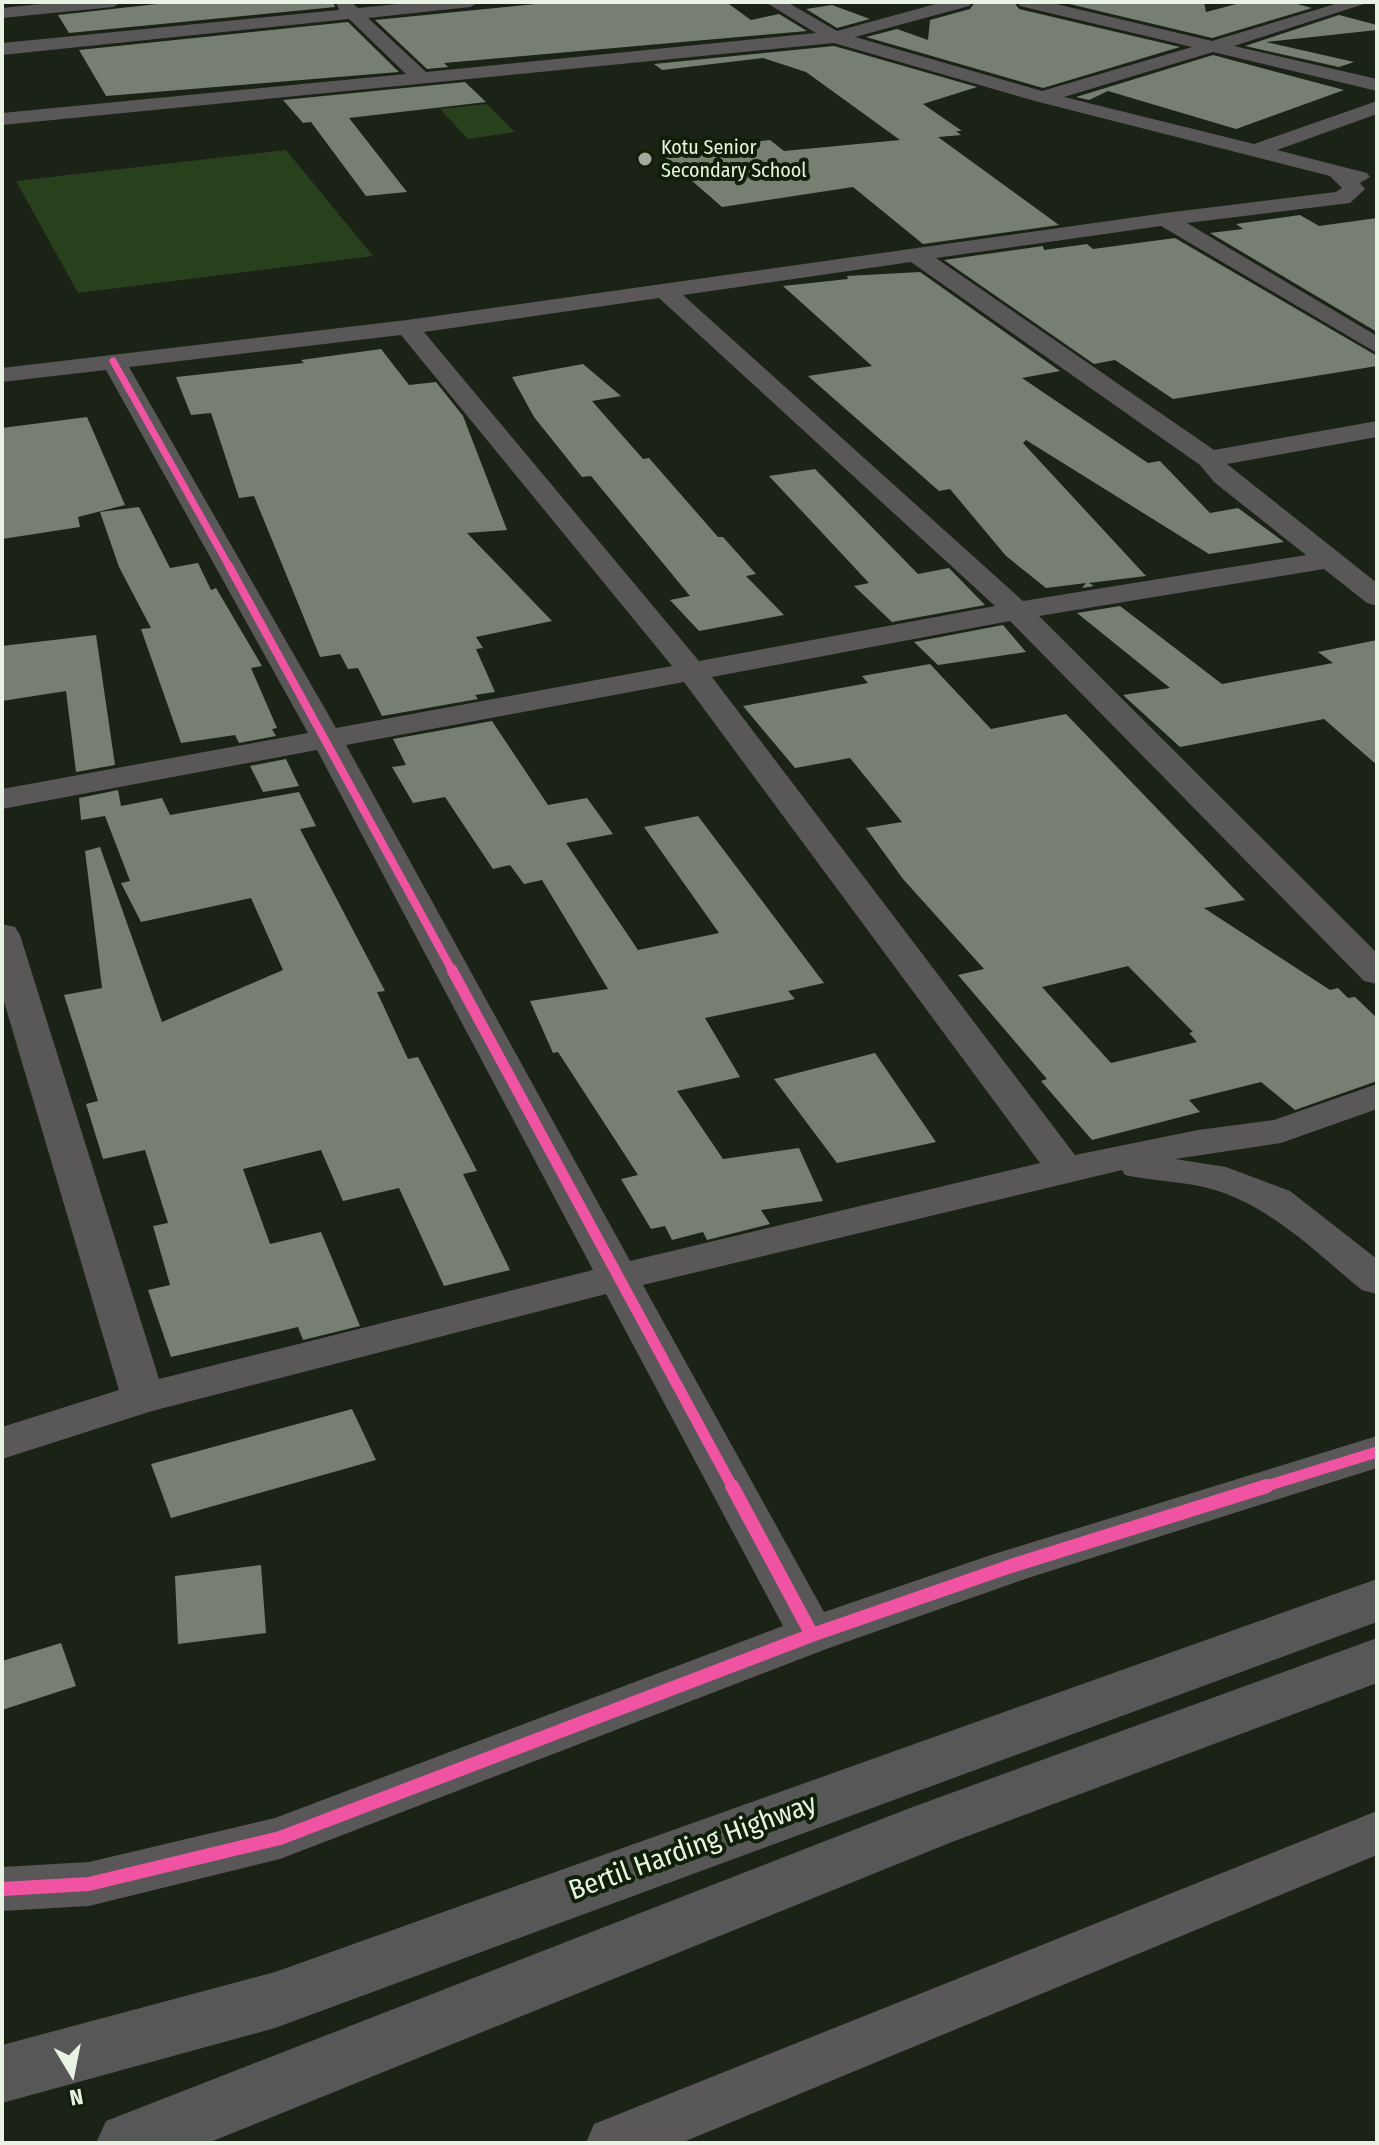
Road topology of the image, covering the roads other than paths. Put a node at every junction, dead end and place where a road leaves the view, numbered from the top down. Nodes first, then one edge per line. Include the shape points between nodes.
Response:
1 (113, 2) edge
2 (470, 2) edge
3 (774, 2) edge
4 (963, 2) edge
5 (1026, 2) edge
6 (1346, 3) edge
7 (348, 8) edge
8 (2, 13) edge
9 (1377, 13) edge
10 (835, 37) junction
11 (1209, 46) junction
12 (2, 49) edge
13 (421, 77) junction
14 (1377, 85) edge
15 (1042, 97) junction
16 (1377, 107) edge
17 (2, 119) edge
18 (1257, 150) junction
19 (1336, 170) junction
20 (1377, 182) edge
21 (1377, 195) edge
22 (1342, 198) junction
23 (1165, 219) junction
24 (916, 255) junction
25 (664, 290) junction
26 (407, 327) junction
27 (1377, 346) edge
28 (113, 361) junction
29 (2, 375) edge
30 (1377, 429) edge
31 (1209, 459) junction
32 (1326, 560) junction
33 (1377, 597) edge
34 (1017, 611) junction
35 (691, 670) junction
36 (328, 741) junction
37 (2, 799) edge
38 (2, 935) edge
39 (1377, 973) edge
40 (1377, 1096) edge
41 (1065, 1169) junction
42 (619, 1277) junction
43 (1377, 1280) edge
44 (143, 1398) junction
45 (2, 1443) edge
46 (1377, 1452) edge
47 (1377, 1600) edge
48 (812, 1635) junction
49 (1377, 1660) edge
50 (1377, 1832) edge
51 (2, 1889) edge
52 (2, 2074) edge
53 (130, 2143) edge
54 (615, 2143) edge

1 - 8 street
2 - 7 street
3 - 10 street
4 - 10 street
5 - 11 street
6 - 9 street
6 - 11 street
7 - 12 street
7 - 13 street
10 - 13 street
10 - 15 street
11 - 14 street
11 - 15 street
13 - 17 street
15 - 18 street
16 - 18 street
18 - 19 street
19 - 20 street
19 - 22 street via 1354,189
21 - 22 street
22 - 23 street
23 - 24 street
23 - 27 street
24 - 25 street
24 - 31 street
25 - 26 street
25 - 34 street
26 - 28 street
26 - 35 street
28 - 29 street
28 - 36 street
30 - 31 street
31 - 32 street
32 - 33 street
32 - 34 street
34 - 35 street
34 - 39 street
35 - 36 street
35 - 41 street
36 - 37 street
36 - 42 street
38 - 44 street
40 - 41 street via 1281,1131
41 - 42 street
41 - 43 street via 1168,1168 1246,1187 1276,1200
42 - 44 street
42 - 48 street
44 - 45 street
46 - 48 street via 1011,1566
47 - 52 main road, Bertil Harding Highway via 275,2000
48 - 51 street via 280,1838 89,1884
49 - 53 main road via 931,1825
50 - 54 street

